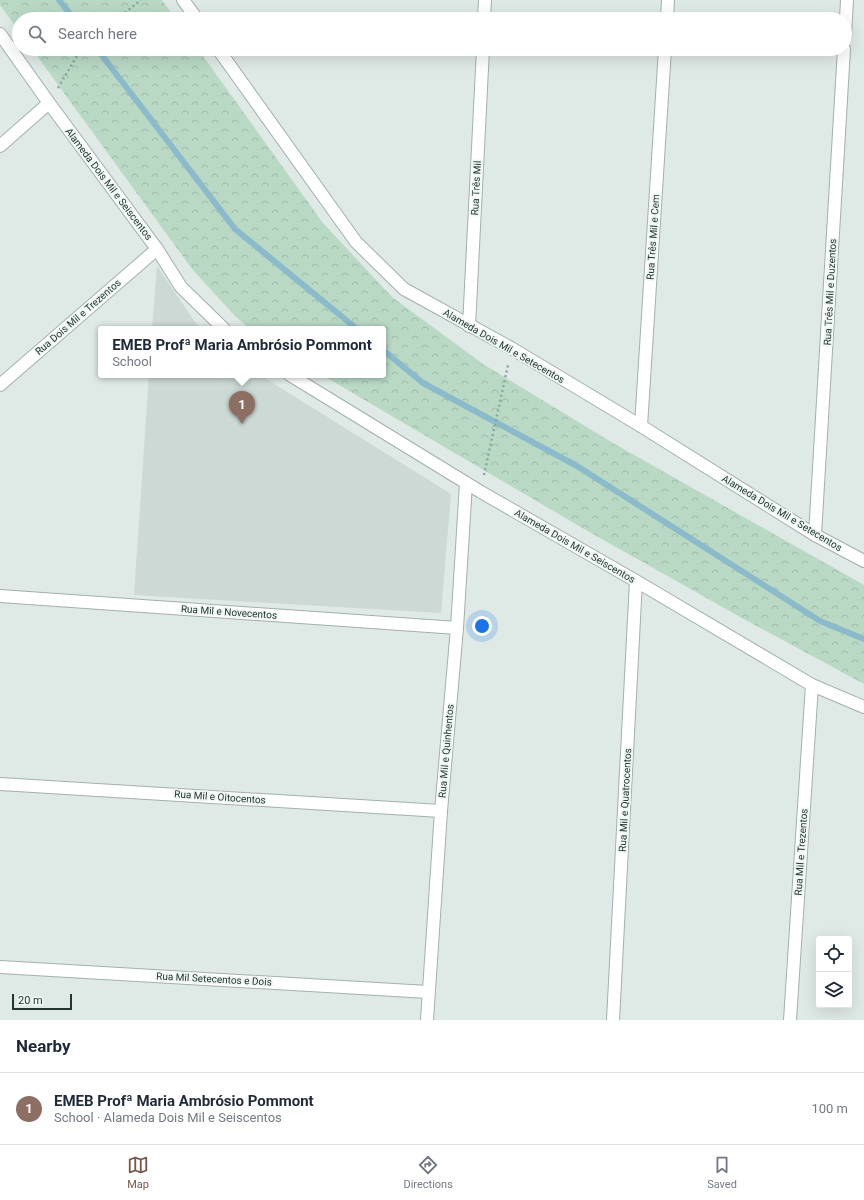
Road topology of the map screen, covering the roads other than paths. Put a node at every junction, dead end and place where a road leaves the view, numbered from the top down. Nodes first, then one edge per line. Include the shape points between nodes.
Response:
1 (183, 0) edge
2 (485, 0) edge
3 (668, 0) edge
4 (847, 0) edge
5 (192, 12) edge
6 (484, 12) edge
7 (667, 12) edge
8 (846, 12) edge
9 (0, 34) edge
10 (12, 51) edge
11 (16, 56) edge
12 (223, 56) edge
13 (483, 56) edge
14 (665, 56) edge
15 (844, 56) edge
16 (49, 103) junction
17 (0, 146) edge
18 (157, 249) junction
19 (221, 326) edge
20 (469, 326) junction
21 (295, 378) edge
22 (0, 385) edge
23 (641, 426) junction
24 (466, 483) junction
25 (815, 535) junction
26 (864, 561) edge
27 (636, 581) junction
28 (0, 596) edge
29 (457, 628) junction
30 (812, 685) junction
31 (864, 707) edge
32 (0, 784) edge
33 (440, 811) junction
34 (0, 966) edge
35 (428, 992) junction
36 (427, 1020) edge
37 (613, 1020) edge
38 (790, 1020) edge

1 - 5 street
2 - 6 street
3 - 7 street
4 - 8 street
9 - 10 street, Alameda Dois Mil e Seiscentos
11 - 16 street, Alameda Dois Mil e Seiscentos
12 - 20 street, Alameda Dois Mil e Setecentos via 356,242 404,289
13 - 20 street, Rua Três Mil
14 - 23 street, Rua Três Mil e Cem
15 - 25 street, Rua Três Mil e Duzentos
16 - 17 street
16 - 18 street, Alameda Dois Mil e Seiscentos
18 - 19 street, Alameda Dois Mil e Seiscentos via 181,287
18 - 22 street, Rua Dois Mil e Trezentos
20 - 23 street, Alameda Dois Mil e Setecentos via 511,348
21 - 24 street, Alameda Dois Mil e Seiscentos
23 - 25 street, Alameda Dois Mil e Setecentos
24 - 27 street, Alameda Dois Mil e Seiscentos
24 - 29 street, Rua Mil e Quinhentos
25 - 26 street, Alameda Dois Mil e Setecentos
27 - 30 street, Alameda Dois Mil e Seiscentos
27 - 37 street, Rua Mil e Quatrocentos
28 - 29 street, Rua Mil e Novecentos
29 - 33 street, Rua Mil e Quinhentos
30 - 31 street, Alameda Dois Mil e Seiscentos
30 - 38 street, Rua Mil e Trezentos
32 - 33 street, Rua Mil e Oitocentos
33 - 35 street, Rua Mil e Quinhentos
34 - 35 street, Rua Mil Setecentos e Dois
35 - 36 street, Rua Mil e Quinhentos

